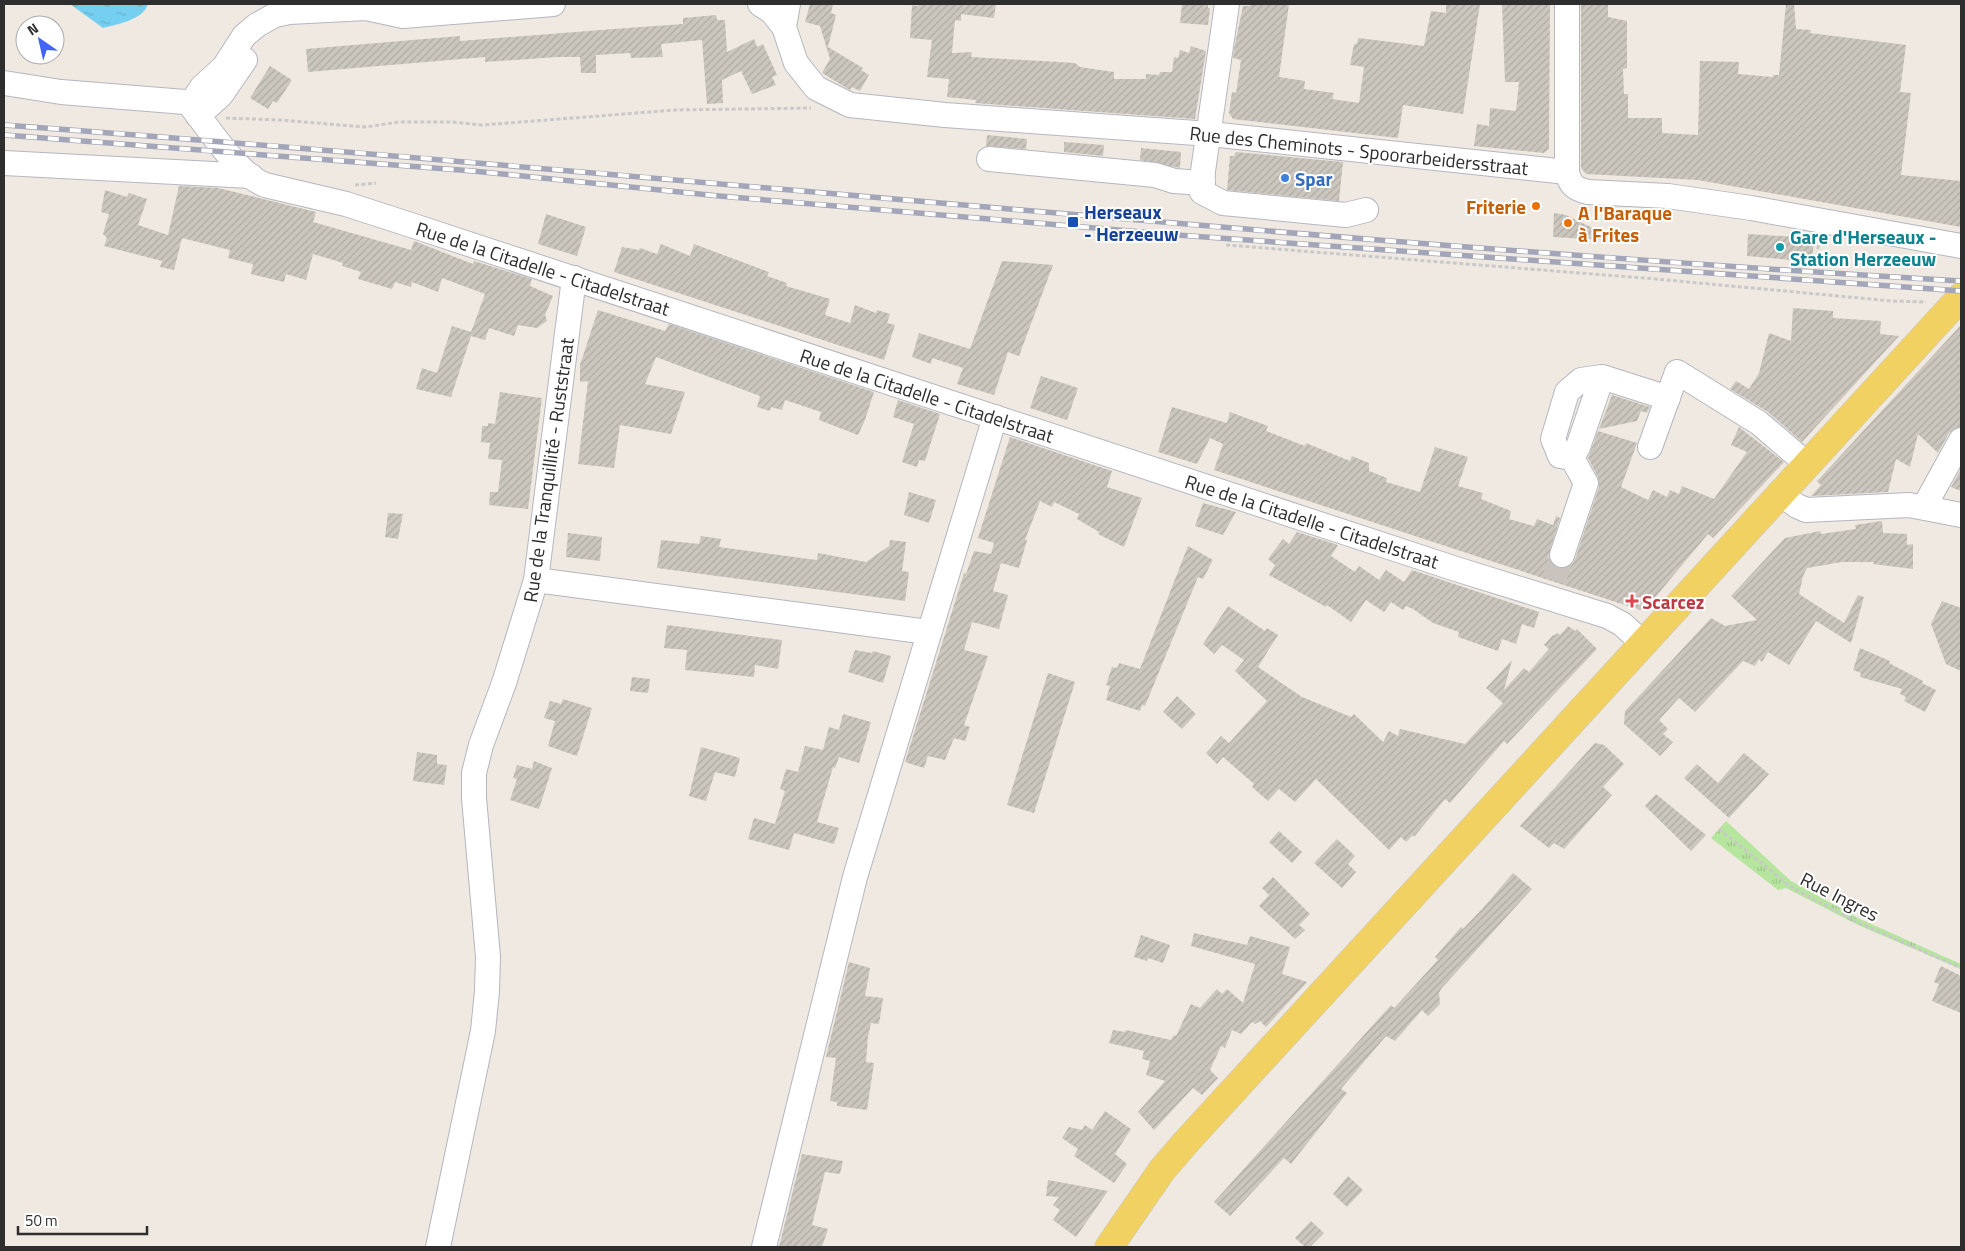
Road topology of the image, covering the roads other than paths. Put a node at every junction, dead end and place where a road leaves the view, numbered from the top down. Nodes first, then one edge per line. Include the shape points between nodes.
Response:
1 (553, 4) edge
2 (760, 4) edge
3 (788, 4) edge
4 (1227, 4) edge
5 (1567, 4) edge
6 (303, 12) junction
7 (784, 27) junction
8 (244, 36) junction
9 (4, 83) edge
10 (158, 99) junction
11 (194, 110) junction
12 (1210, 134) junction
13 (988, 159) dead end
14 (4, 163) edge
15 (1567, 172) junction
16 (251, 176) junction
17 (1203, 184) junction
18 (1366, 210) dead end
19 (1961, 246) edge
20 (574, 278) junction
21 (1959, 300) edge
22 (1668, 398) junction
23 (995, 417) junction
24 (1961, 440) edge
25 (1650, 447) dead end
26 (1807, 464) junction
27 (1779, 493) junction
28 (1924, 506) junction
29 (1961, 515) edge
30 (1562, 555) tunnel mouth
31 (536, 580) junction
32 (928, 632) junction
33 (1643, 643) junction
34 (438, 1247) edge
35 (764, 1247) edge
36 (1109, 1247) edge

1 - 6 street via 403,16 366,8
2 - 7 street via 772,12
3 - 7 street
4 - 12 street via 1214,84
5 - 15 street
6 - 8 street via 275,15
6 - 11 street via 284,20 264,36 224,91
7 - 12 street, Rue des Cheminots - Spoorarbeidersstraat via 796,63 808,81 850,105
8 - 10 street via 200,75
8 - 11 street via 224,67 202,87
9 - 10 street via 62,92
10 - 11 street via 182,101
11 - 16 street, Rue de la Citadelle - Citadelstraat
12 - 15 street, Rue des Cheminots - Spoorarbeidersstraat
12 - 17 street
13 - 17 street via 1155,175 1174,182
14 - 16 street
15 - 19 street via 1570,183 1588,192 1668,196 1751,208
16 - 20 street, Rue de la Citadelle - Citadelstraat via 265,184 346,204
17 - 18 street via 1202,192 1223,203 1346,215
20 - 23 street, Rue de la Citadelle - Citadelstraat
20 - 31 street, Rue de la Tranquillité - Ruststraat
21 - 26 main road
22 - 25 street
22 - 26 street via 1676,372 1759,423
22 - 30 street via 1602,378 1572,458 1586,482
23 - 32 street
23 - 33 street, Rue de la Citadelle - Citadelstraat via 1552,589 1615,620
24 - 28 street
26 - 27 main road
27 - 28 street via 1806,510
27 - 33 main road
28 - 29 street
31 - 32 street
31 - 34 street, Rue de la Tranquillité - Ruststraat via 474,773 488,957 487,991 483,1031
32 - 35 street via 847,908
33 - 36 main road via 1176,1154

